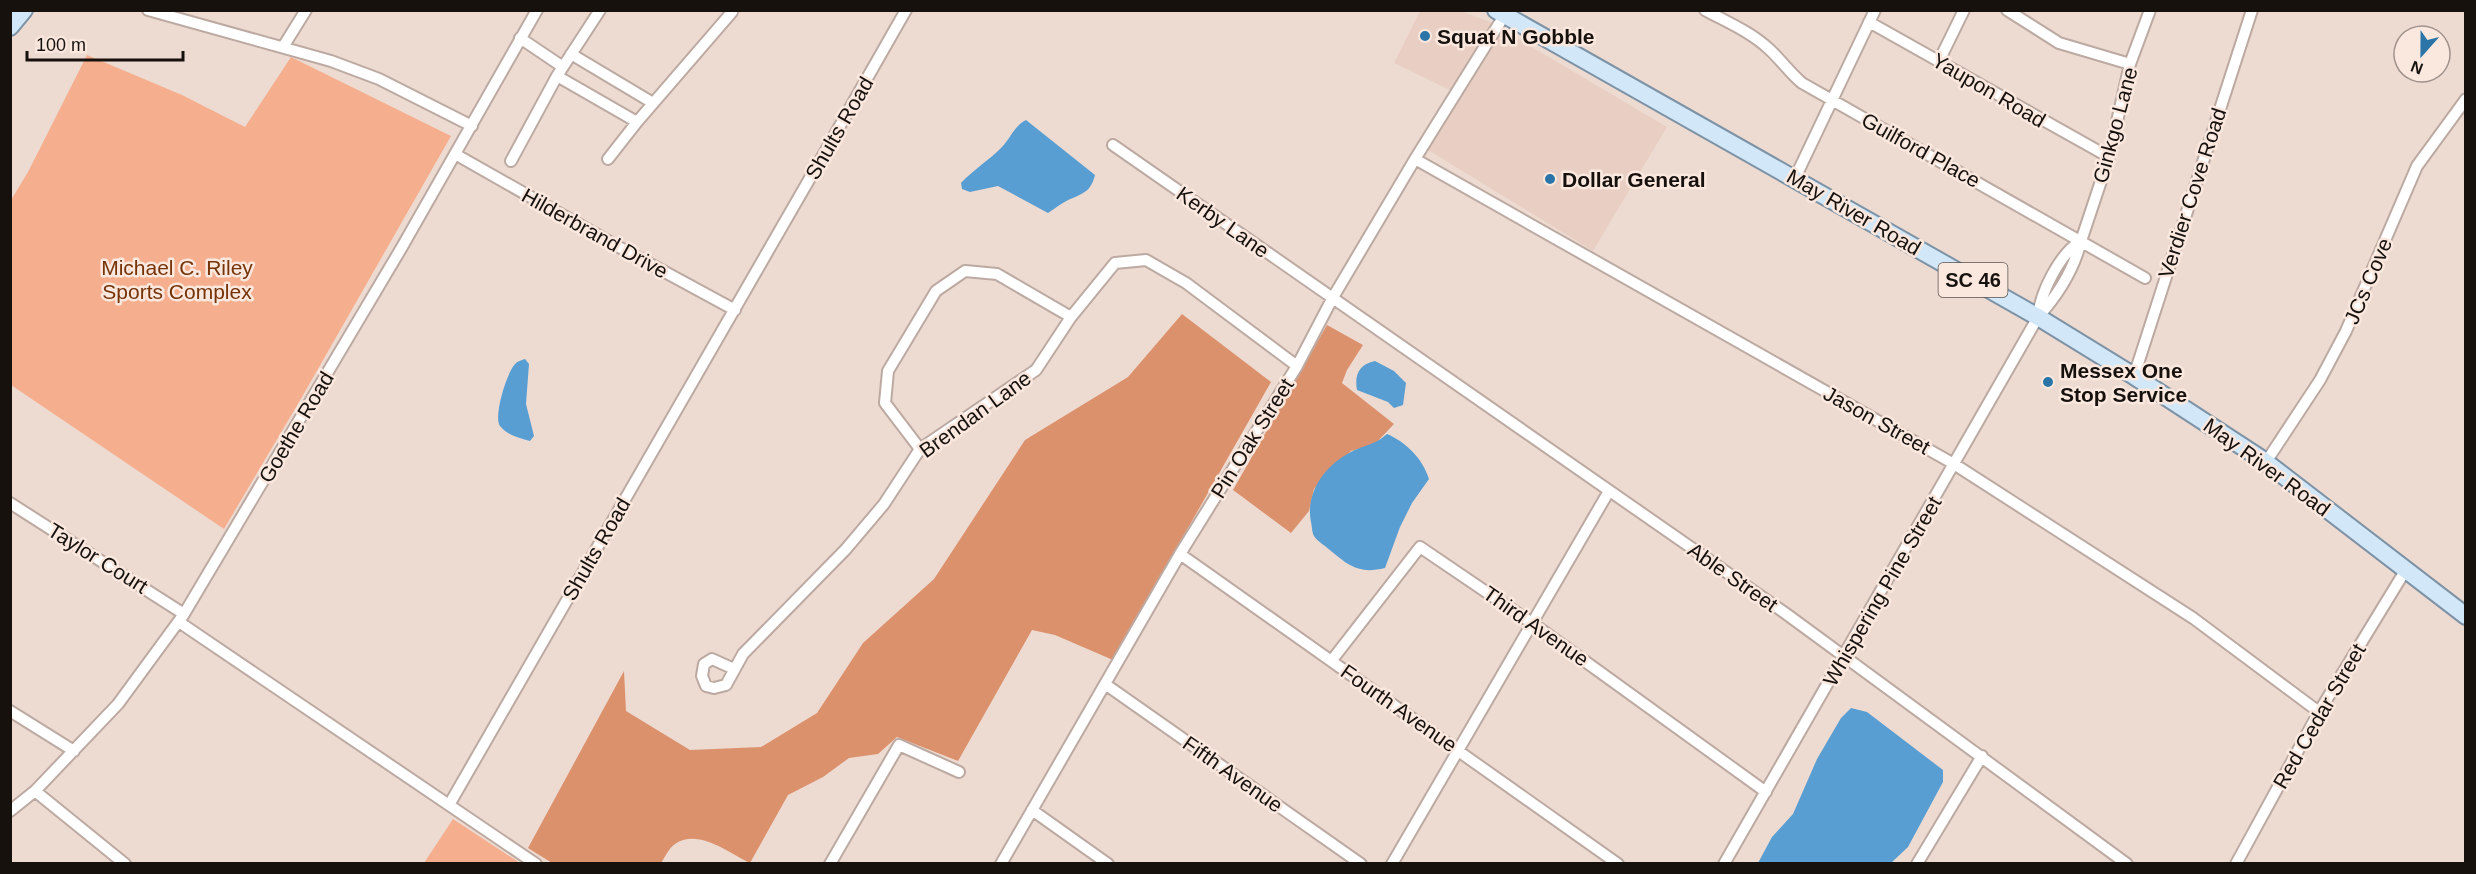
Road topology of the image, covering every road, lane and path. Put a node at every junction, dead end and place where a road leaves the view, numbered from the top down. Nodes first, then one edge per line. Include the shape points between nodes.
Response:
1 (24, 10) edge
2 (148, 10) edge
3 (306, 10) edge
4 (537, 10) edge
5 (600, 10) edge
6 (730, 10) edge
7 (906, 10) edge
8 (1705, 10) edge
9 (1875, 10) edge
10 (1964, 10) edge
11 (2007, 10) edge
12 (2150, 10) edge
13 (2252, 10) edge
14 (1503, 12) edge
15 (1869, 22) junction
16 (11, 27) edge
17 (520, 38) junction
18 (283, 47) junction
19 (571, 54) junction
20 (1939, 61) junction
21 (2130, 64) junction
22 (560, 71) junction
23 (2466, 99) edge
24 (1832, 100) junction
25 (654, 103) junction
26 (637, 122) junction
27 (472, 126) junction
28 (1113, 146) dead end
29 (455, 154) junction
30 (2109, 157) junction
31 (608, 159) dead end
32 (1415, 159) junction
33 (511, 161) dead end
34 (1795, 178) junction
35 (2081, 241) junction
36 (2145, 278) dead end
37 (1332, 299) junction
38 (735, 310) junction
39 (1071, 317) junction
40 (2037, 317) junction
41 (1297, 366) junction
42 (2134, 376) junction
43 (920, 449) junction
44 (2266, 462) junction
45 (1954, 464) junction
46 (1609, 491) junction
47 (10, 503) edge
48 (1180, 554) junction
49 (2405, 571) junction
50 (2466, 616) edge
51 (182, 618) junction
52 (1532, 623) junction
53 (1845, 656) junction
54 (1332, 660) junction
55 (734, 669) dead end
56 (1105, 684) junction
57 (10, 711) edge
58 (2319, 712) junction
59 (1458, 750) junction
60 (74, 751) junction
61 (1982, 756) junction
62 (959, 772) dead end
63 (35, 791) junction
64 (1766, 792) junction
65 (449, 806) junction
66 (1032, 810) junction
67 (10, 811) edge
68 (125, 864) edge
69 (536, 864) edge
70 (831, 864) edge
71 (1001, 864) edge
72 (1108, 864) edge
73 (1361, 864) edge
74 (1392, 864) edge
75 (1618, 864) edge
76 (1724, 864) edge
77 (1917, 864) edge
78 (2127, 864) edge
79 (2236, 864) edge

1 - 16 main road
2 - 18 street
3 - 18 street
4 - 17 street, Goethe Road
5 - 19 street
6 - 25 street
7 - 38 street, Shults Road
8 - 24 street, Guilford Place via 1752,35 1802,83
9 - 15 street
10 - 20 street
11 - 21 street via 2059,43
12 - 21 street, Ginkgo Lane
13 - 42 street, Verdier Cove Road
14 - 32 street, Pin Oak Street
14 - 34 main road, May River Road / SC 46
15 - 20 street, Yaupon Road
15 - 24 street
17 - 22 street
17 - 27 street, Goethe Road
18 - 27 street via 379,79
19 - 22 street
19 - 25 street
20 - 30 street, Yaupon Road
21 - 30 street, Ginkgo Lane
22 - 26 street
22 - 33 street
23 - 44 street, JCs Cove via 2417,166 2346,331 2320,380
24 - 34 street
24 - 35 street, Guilford Place
25 - 26 street
26 - 31 street
27 - 29 street, Goethe Road
28 - 37 street, Kerby Lane
29 - 38 street, Hilderbrand Drive
29 - 51 street, Goethe Road
30 - 35 street, Ginkgo Lane
32 - 37 street, Pin Oak Street
32 - 45 street, Jason Street
34 - 40 main road, May River Road / SC 46
35 - 36 street, Guilford Place
35 - 40 street, Ginkgo Lane via 2066,278
37 - 41 street, Pin Oak Street
37 - 46 street, Able Street
38 - 65 street, Shults Road
39 - 41 street, Brendan Lane via 1115,263 1146,260 1186,283
39 - 43 street, Brendan Lane via 1036,370
39 - 43 street via 997,274 965,271 936,291 888,371 885,403
40 - 42 main road, May River Road / SC 46
40 - 45 street, Whispering Pine Street
41 - 48 street, Pin Oak Street
42 - 44 main road, May River Road / SC 46
43 - 55 street, Brendan Lane via 885,504 743,654
44 - 49 main road, May River Road / SC 46
45 - 53 street, Whispering Pine Street
45 - 58 street, Jason Street via 2193,618
46 - 52 street
46 - 53 street, Able Street
47 - 51 street, Taylor Court
48 - 54 street, Fourth Avenue
48 - 56 street, Pin Oak Street
49 - 50 main road, May River Road / SC 46
49 - 58 street, Red Cedar Street
51 - 60 street, Goethe Road via 118,704
51 - 65 street
52 - 54 street, Third Avenue via 1420,547
52 - 59 street
52 - 64 street, Third Avenue
53 - 61 street, Able Street
53 - 64 street, Whispering Pine Street
54 - 59 street, Fourth Avenue
56 - 66 street, Pin Oak Street
56 - 73 street, Fifth Avenue
57 - 60 street
58 - 79 street, Red Cedar Street
59 - 74 street
59 - 75 street, Fourth Avenue
60 - 63 street, Goethe Road
61 - 77 street
61 - 78 street, Able Street
62 - 70 street via 899,745
63 - 67 street, Goethe Road
63 - 68 street
64 - 76 street, Whispering Pine Street
65 - 69 street
66 - 71 street, Pin Oak Street
66 - 72 street

